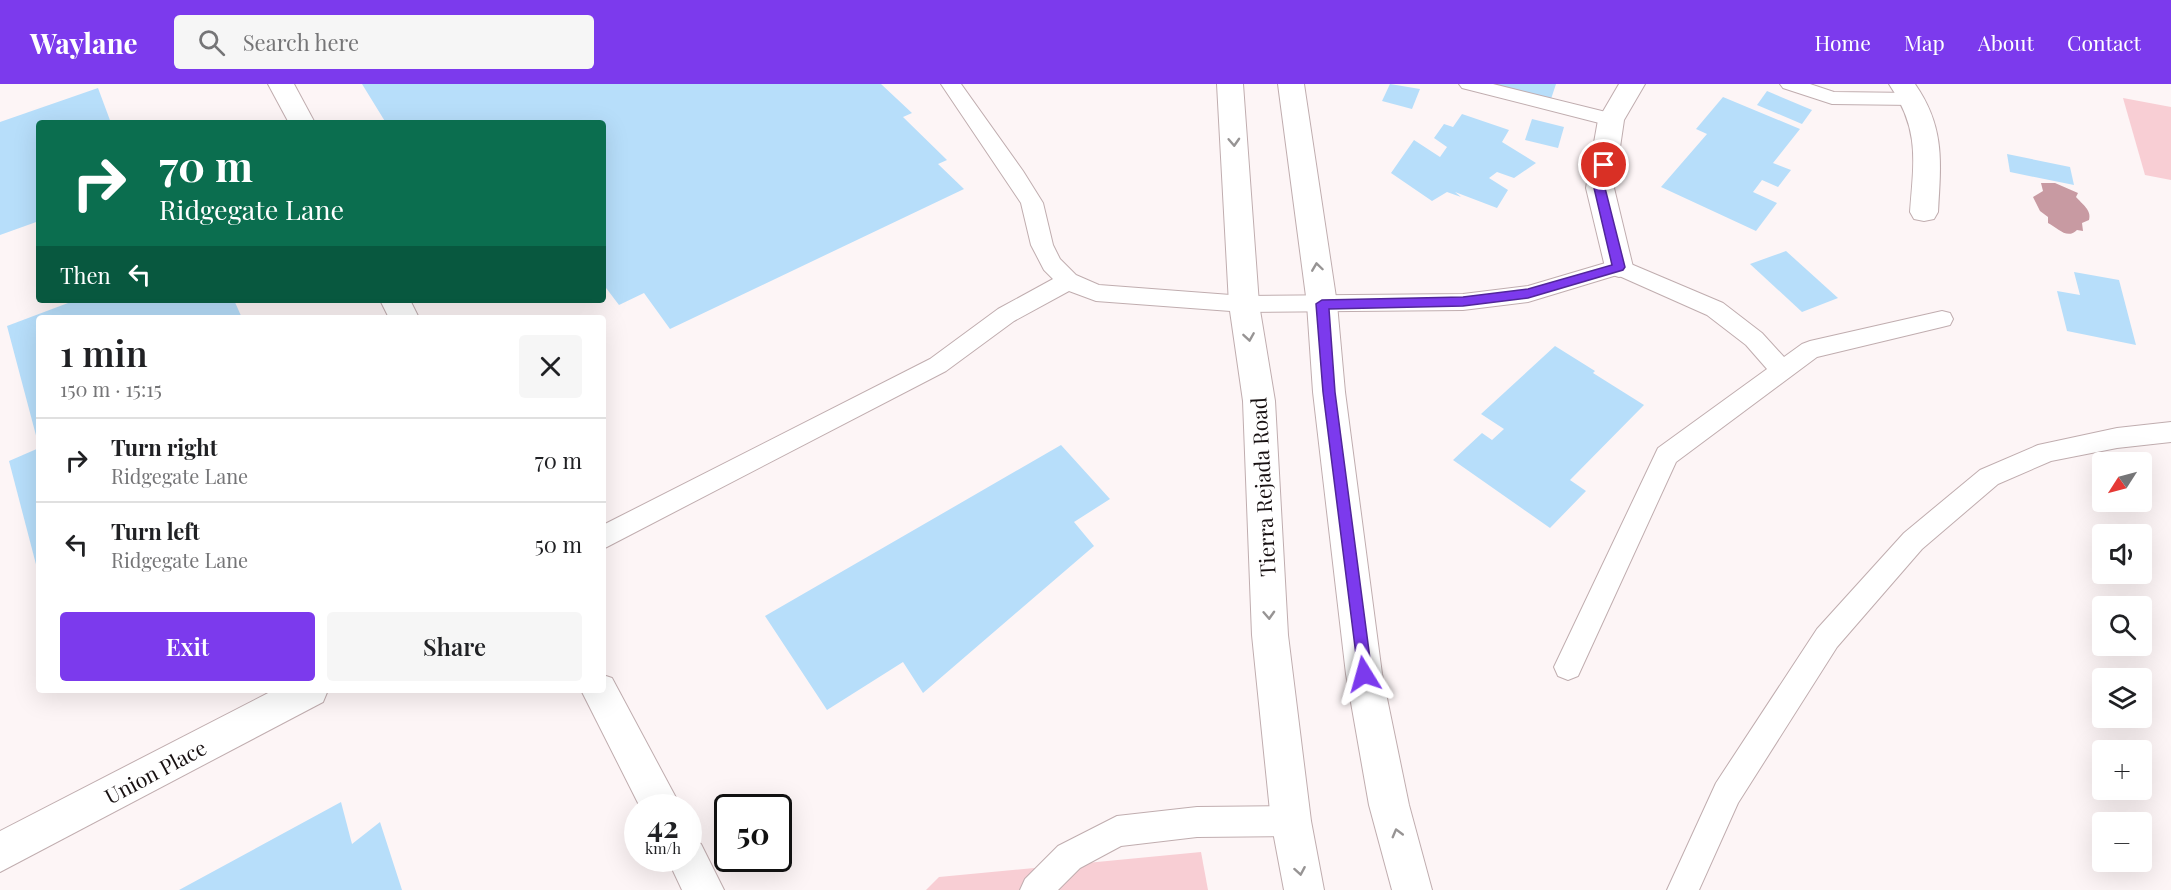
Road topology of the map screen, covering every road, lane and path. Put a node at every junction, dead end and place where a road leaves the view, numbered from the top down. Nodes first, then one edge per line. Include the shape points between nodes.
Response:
1 (281, 84) edge
2 (951, 84) edge
3 (1230, 84) edge
4 (1291, 84) edge
5 (1469, 84) edge
6 (1632, 84) edge
7 (1790, 84) edge
8 (1908, 91) edge
9 (300, 120) edge
10 (1611, 120) junction
11 (1924, 212) dead end
12 (1619, 267) junction
13 (1068, 281) junction
14 (1244, 304) junction
15 (1322, 304) junction
16 (1942, 319) dead end
17 (1782, 370) junction
18 (2171, 432) edge
19 (606, 536) edge
20 (1568, 666) dead end
21 (304, 693) edge
22 (601, 693) edge
23 (654, 794) edge
24 (1291, 821) junction
25 (0, 852) edge
26 (694, 872) edge
27 (704, 890) edge
28 (1036, 890) edge
29 (1304, 890) edge
30 (1412, 890) edge
31 (1683, 890) edge

1 - 9 main road
2 - 13 lane via 1016,176 1032,203 1042,245 1052,264
3 -> 14 main road, Tierra Rejada Road
15 -> 4 main road
5 - 10 lane
6 - 10 main road
7 - 8 lane via 1832,98
8 - 11 main road via 1928,140
10 - 12 main road via 1600,188
12 - 15 lane via 1517,295 1463,302
12 - 17 lane via 1715,309 1754,339
13 - 14 lane via 1096,293
13 - 19 lane via 1006,315 938,365
14 - 15 lane
14 -> 24 main road, Tierra Rejada Road via 1259,401 1270,635
30 -> 15 main road via 1389,805 1364,674
16 - 17 lane via 1810,350
17 - 20 lane via 1667,455
18 - 31 lane via 2047,452 2018,464 1989,477 1913,541 1827,638 1727,793
21 - 25 main road, Union Place
22 - 23 main road
24 - 28 lane via 1197,822 1117,831 1069,857
24 -> 29 main road, Tierra Rejada Road
26 - 27 main road

